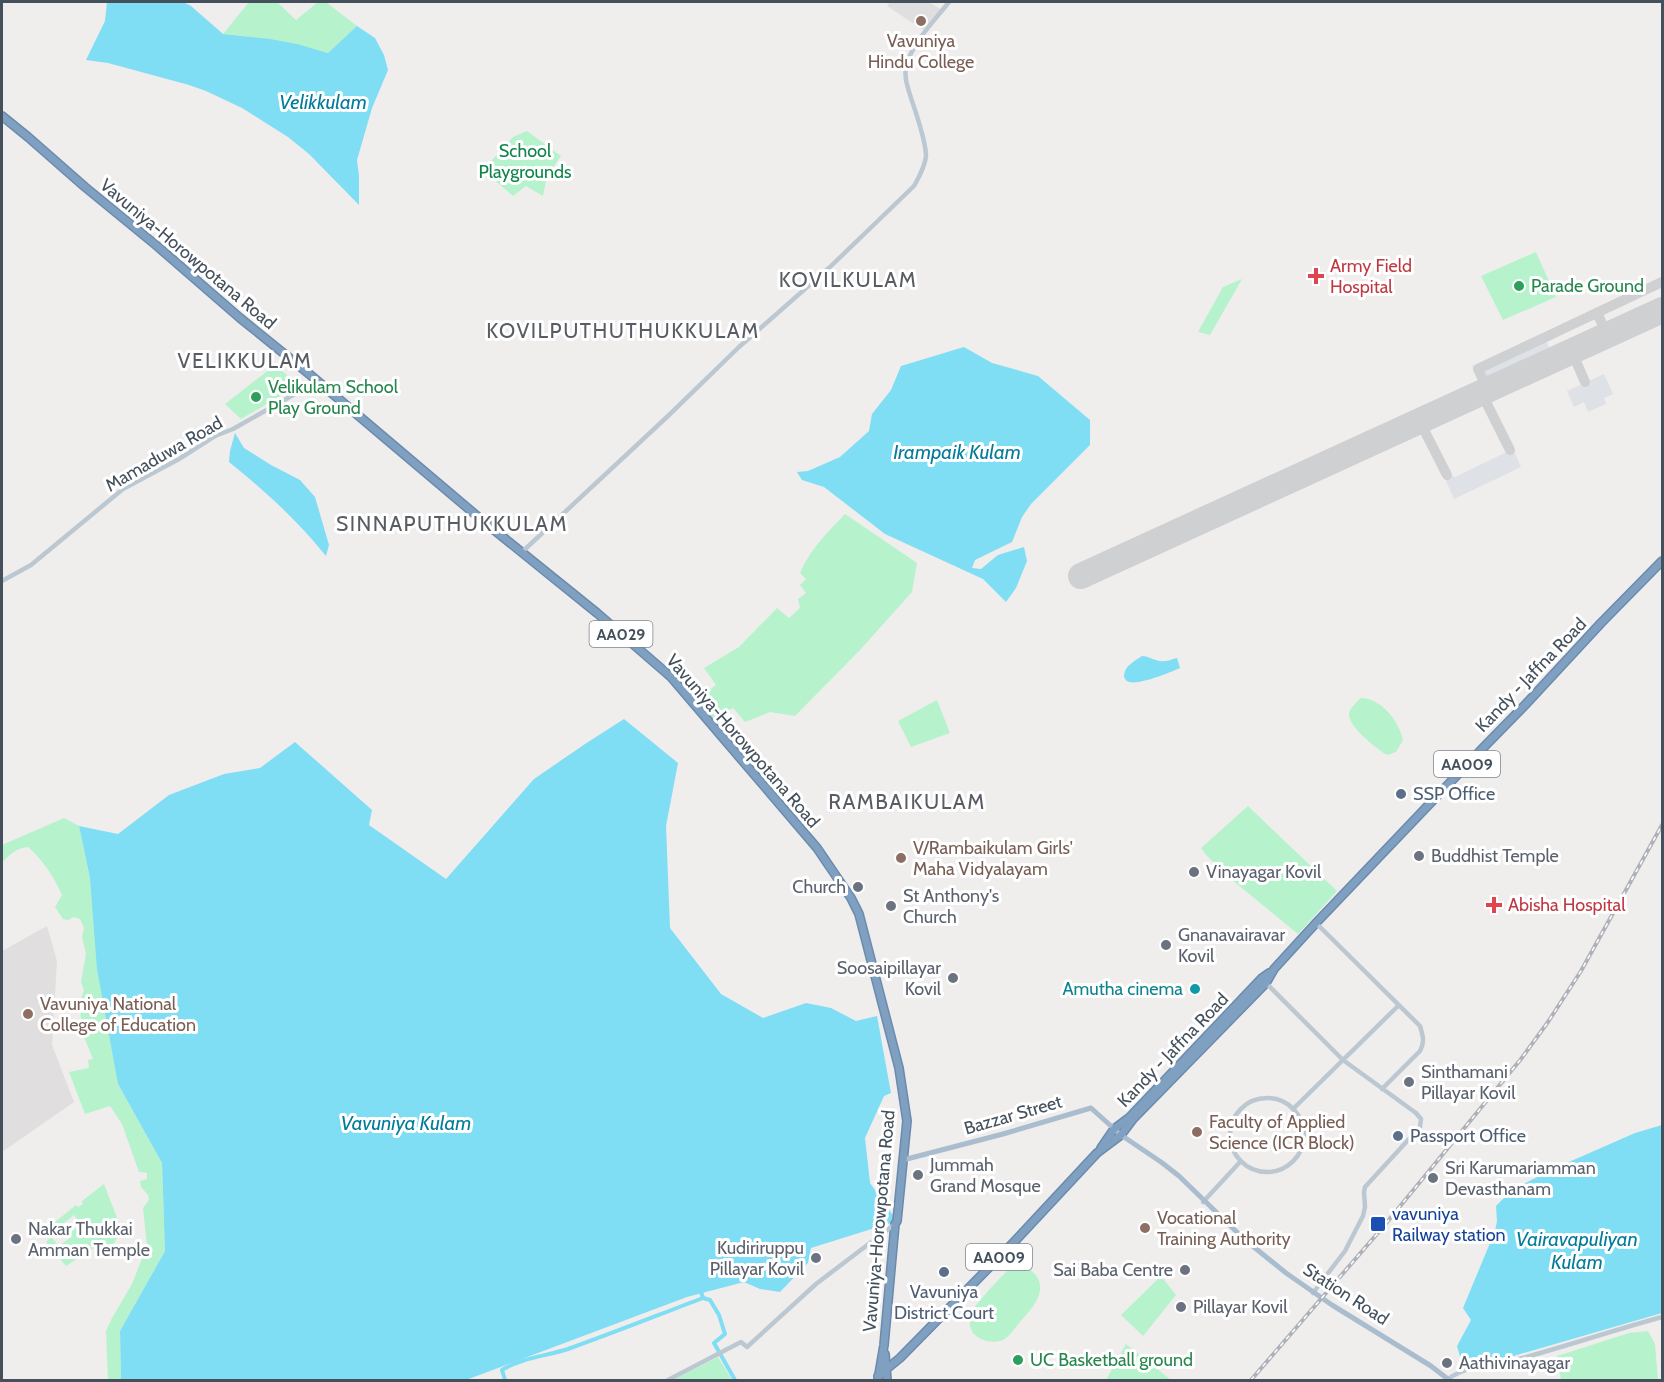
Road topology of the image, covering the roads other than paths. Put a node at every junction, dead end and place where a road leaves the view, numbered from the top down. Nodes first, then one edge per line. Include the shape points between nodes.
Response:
1 (949, 2) edge
2 (2, 116) edge
3 (318, 381) junction
4 (522, 552) junction
5 (1662, 561) edge
6 (2, 581) edge
7 (1316, 923) junction
8 (1264, 980) junction
9 (1398, 1006) junction
10 (1343, 1060) junction
11 (1165, 1083) junction
12 (1382, 1089) junction
13 (1293, 1109) junction
14 (1114, 1129) junction
15 (1121, 1135) junction
16 (1097, 1153) junction
17 (903, 1160) junction
18 (1240, 1162) junction
19 (1203, 1202) junction
20 (895, 1224) junction
21 (1313, 1293) junction
22 (1662, 1317) edge
23 (884, 1345) junction
24 (885, 1359) junction
25 (898, 1360) junction
26 (886, 1369) junction
27 (878, 1378) edge
28 (668, 1380) edge
29 (887, 1380) edge
30 (1449, 1380) edge

1 - 4 street via 915,46 906,66 907,84 926,153 914,186
2 - 3 highway, Vavuniya-Horowpotana Road / AA029
3 - 4 highway, Vavuniya-Horowpotana Road / AA029
3 - 6 street, Mamaduwa Road via 123,489 31,565
4 - 17 highway, Vavuniya-Horowpotana Road / AA029 via 683,690 817,848 852,898 898,1068 906,1120
5 - 7 highway, Kandy - Jaffna Road / AA009
7 - 8 highway, Kandy - Jaffna Road / AA009
7 - 9 street
8 - 10 street
8 - 11 highway, Kandy - Jaffna Road / AA009
9 - 10 street
9 - 12 street via 1420,1026 1423,1046
10 - 12 street
10 - 13 street
11 - 14 highway, Kandy - Jaffna Road / AA009
11 - 15 highway, Kandy - Jaffna Road / AA009
12 - 21 street via 1419,1116 1421,1123 1365,1186 1363,1216 1345,1251
13 - 18 street via 1272,1098 1260,1098 1240,1109 1229,1130 1229,1142
13 - 18 street via 1304,1132 1298,1157 1289,1166 1264,1173
14 - 15 main road, Bazzar Street
14 - 16 highway, Kandy - Jaffna Road / AA009
14 - 17 main road, Bazzar Street via 1091,1107
15 - 16 highway, Kandy - Jaffna Road / AA009
15 - 19 main road, Station Road via 1179,1176
16 - 25 highway, Kandy - Jaffna Road / AA009
17 - 20 highway, Vavuniya-Horowpotana Road / AA029
18 - 19 street
19 - 21 main road, Station Road
20 - 23 highway, Vavuniya-Horowpotana Road / AA029
20 - 28 street via 816,1284 747,1347 741,1342
21 - 30 main road, Station Road
22 - 30 street via 1522,1358 1461,1371
23 - 24 highway, Vavuniya-Horowpotana Road / AA029
23 - 27 highway, Vavuniya-Horowpotana Road / AA029
24 - 25 highway
24 - 26 highway, Vavuniya-Horowpotana Road / AA029
25 - 26 highway, Kandy - Jaffna Road / AA009
25 - 29 highway, Kandy - Jaffna Road / AA009
26 - 27 highway, Kandy - Jaffna Road / AA009
26 - 29 highway, Vavuniya-Horowpotana Road / AA029

